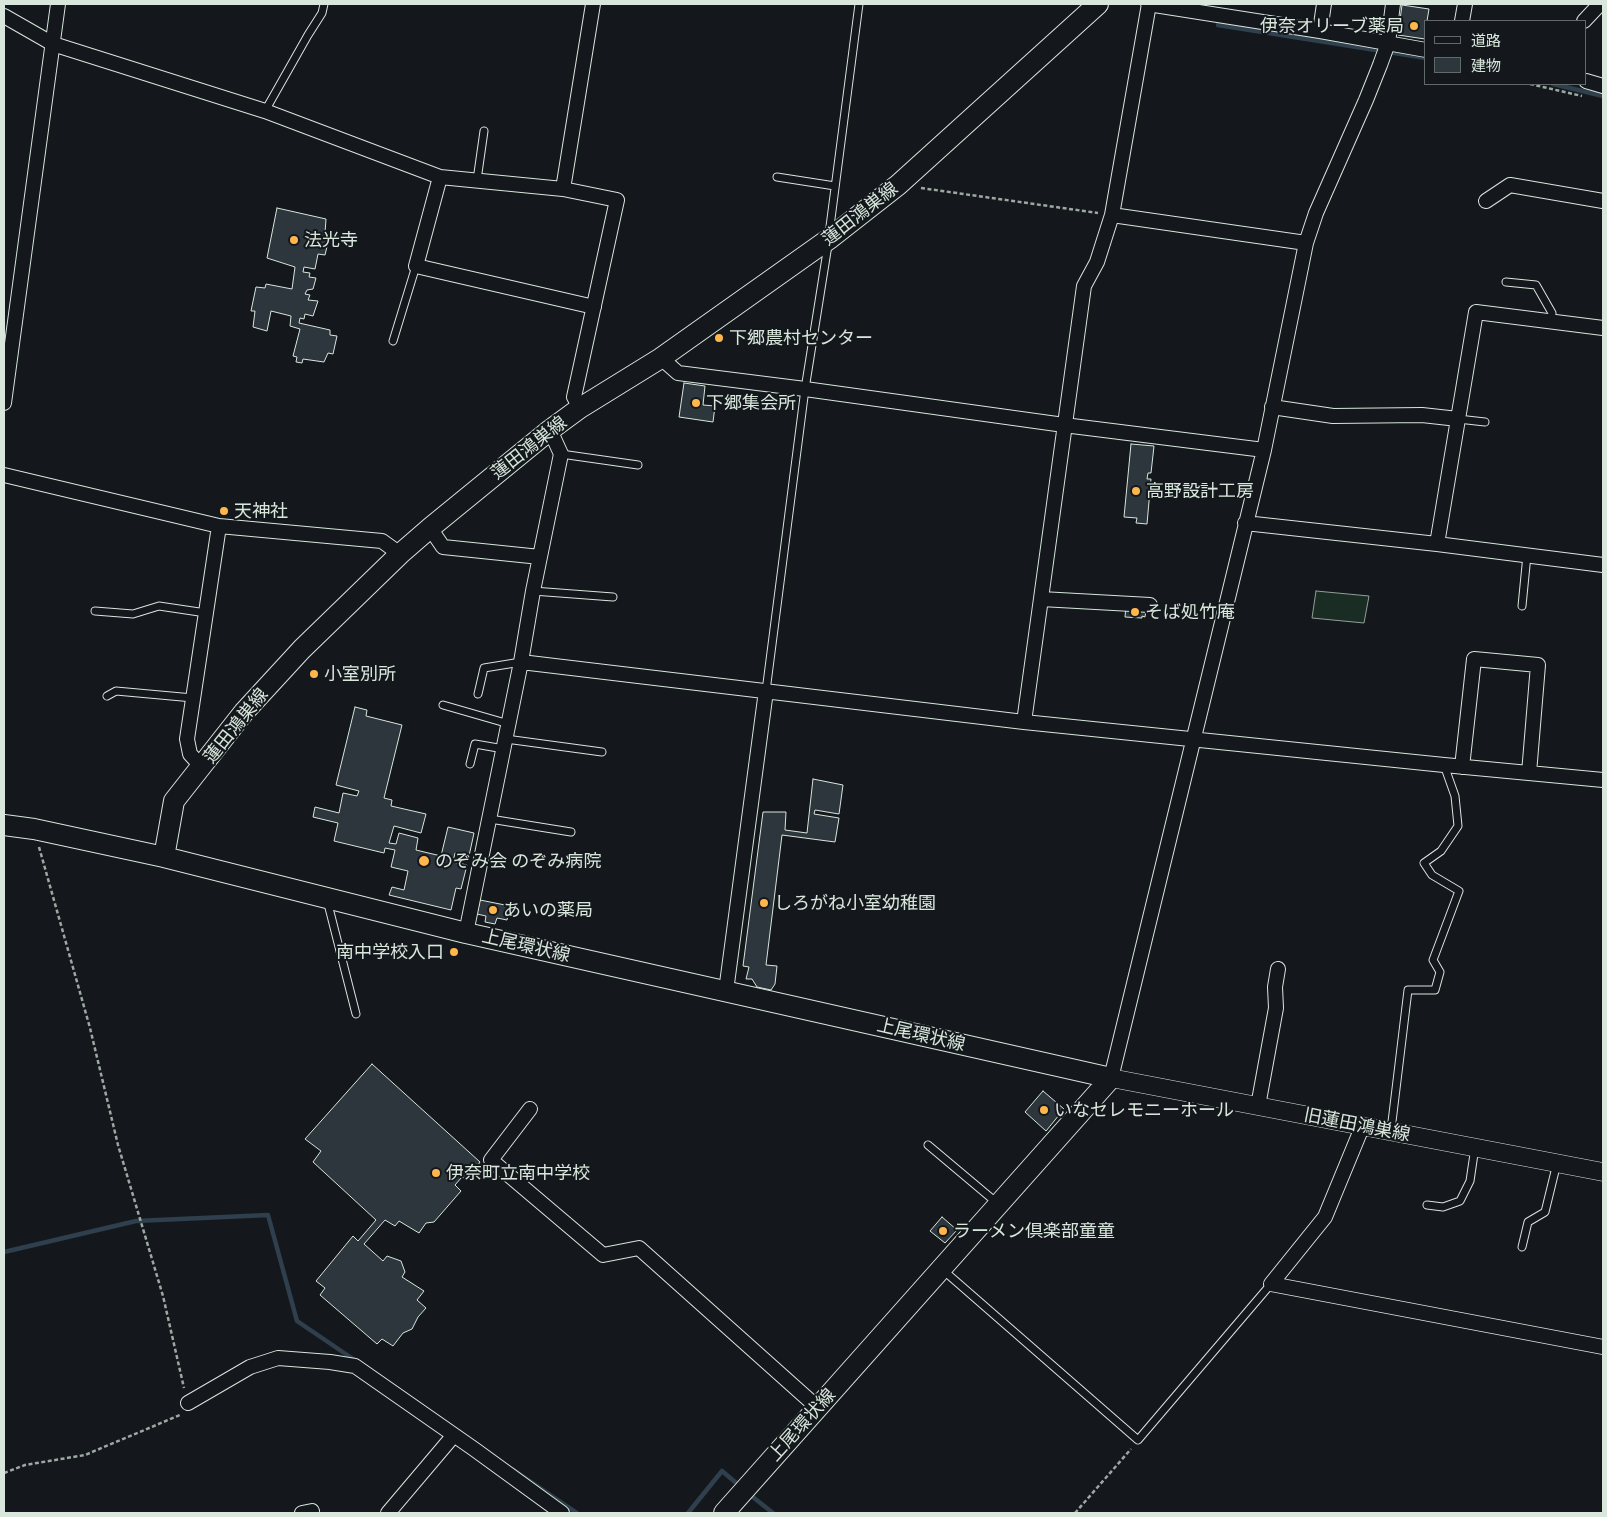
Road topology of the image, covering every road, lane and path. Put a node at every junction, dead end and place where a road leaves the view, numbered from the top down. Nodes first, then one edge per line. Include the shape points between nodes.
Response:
1 (58, 4) edge
2 (324, 4) edge
3 (592, 4) edge
4 (859, 4) edge
5 (1098, 4) edge
6 (1148, 4) edge
7 (1324, 4) edge
8 (1393, 4) edge
9 (1465, 4) edge
10 (1600, 4) edge
11 (1220, 9) edge
12 (4, 16) edge
13 (1462, 20) edge
14 (1585, 20) edge
15 (1320, 30) junction
16 (1388, 43) junction
17 (53, 44) junction
18 (1424, 50) edge
19 (1587, 81) edge
20 (1534, 85) edge
21 (1603, 86) edge
22 (1585, 97) dead end
23 (265, 110) junction
24 (484, 131) dead end
25 (440, 177) junction
26 (777, 177) dead end
27 (478, 180) junction
28 (898, 185) junction
29 (835, 186) junction
30 (563, 189) junction
31 (1486, 201) dead end
32 (1603, 201) edge
33 (1112, 215) junction
34 (829, 239) junction
35 (1306, 243) junction
36 (416, 266) junction
37 (1506, 282) dead end
38 (594, 306) junction
39 (4, 308) edge
40 (16, 320) junction
41 (1551, 321) junction
42 (1603, 328) edge
43 (393, 341) dead end
44 (661, 358) junction
45 (805, 389) junction
46 (4, 403) edge
47 (1272, 407) junction
48 (580, 408) junction
49 (1458, 419) junction
50 (1485, 422) dead end
51 (1064, 425) junction
52 (550, 430) junction
53 (1264, 450) junction
54 (562, 454) junction
55 (638, 466) dead end
56 (4, 475) edge
57 (1245, 522) junction
58 (219, 526) junction
59 (430, 528) junction
60 (1437, 544) junction
61 (400, 554) junction
62 (1527, 555) junction
63 (540, 557) junction
64 (1603, 565) edge
65 (533, 591) junction
66 (613, 597) dead end
67 (1041, 599) junction
68 (1150, 605) dead end
69 (1522, 606) dead end
70 (95, 611) dead end
71 (206, 613) junction
72 (522, 662) junction
73 (766, 691) junction
74 (478, 694) dead end
75 (107, 696) dead end
76 (193, 698) junction
77 (443, 705) dead end
78 (1024, 722) junction
79 (509, 724) junction
80 (1193, 740) junction
81 (505, 744) junction
82 (602, 752) dead end
83 (470, 764) dead end
84 (1444, 765) junction
85 (202, 767) junction
86 (1462, 767) junction
87 (1529, 773) junction
88 (1603, 780) edge
89 (490, 819) junction
90 (4, 825) edge
91 (34, 829) junction
92 (571, 832) dead end
93 (164, 857) junction
94 (326, 898) junction
95 (466, 933) junction
96 (1278, 969) dead end
97 (726, 991) junction
98 (356, 1014) dead end
99 (1111, 1078) junction
100 (1258, 1106) junction
101 (530, 1109) dead end
102 (1363, 1126) junction
103 (1391, 1131) junction
104 (928, 1145) dead end
105 (1475, 1147) junction
106 (1557, 1163) junction
107 (1603, 1172) edge
108 (999, 1205) junction
109 (1427, 1205) dead end
110 (1522, 1247) dead end
111 (942, 1269) junction
112 (1271, 1284) junction
113 (1603, 1347) edge
114 (188, 1403) junction
115 (818, 1408) junction
116 (454, 1435) junction
117 (1138, 1440) junction
118 (4, 1473) edge
119 (731, 1506) edge
120 (388, 1513) edge
121 (562, 1513) edge
122 (1075, 1513) edge

1 - 17 street
2 - 23 lane via 322,13
3 - 30 street
4 - 29 lane
5 - 28 main road, 蓮田鴻巣線
6 - 11 street
6 - 33 street
7 - 15 street
8 - 16 street
9 - 13 street
10 - 14 street
11 - 15 street
12 - 17 street
15 - 16 street
16 - 18 street
16 - 35 street
17 - 23 street
17 - 40 street
19 - 21 street
20 - 22 path
23 - 25 street
24 - 27 lane
25 - 27 street
25 - 36 street
26 - 29 lane
27 - 30 street
28 - 33 path
28 - 34 main road, 蓮田鴻巣線
29 - 34 lane
30 - 38 street via 616,200
31 - 32 street via 1510,185
33 - 35 street
33 - 51 street via 1084,286
34 - 44 main road, 蓮田鴻巣線
34 - 45 lane
35 - 47 street
36 - 38 street
36 - 43 lane
37 - 41 lane via 1536,285 1552,313
38 - 48 street via 574,397
39 - 40 street
40 - 46 street
41 - 42 street
41 - 49 street via 1476,312
44 - 45 street via 678,373
44 - 48 main road, 蓮田鴻巣線
45 - 51 street
45 - 73 lane
47 - 49 street via 1333,416 1422,415
47 - 53 street
48 - 52 main road, 蓮田鴻巣線
49 - 50 lane
49 - 60 street
51 - 53 street
51 - 67 street
52 - 54 street
52 - 59 main road, 蓮田鴻巣線
53 - 57 street
54 - 55 lane
54 - 63 street
56 - 58 street
57 - 60 street
57 - 80 street
58 - 61 street via 382,541
58 - 71 street
59 - 61 main road, 蓮田鴻巣線
59 - 63 street via 443,547
60 - 62 street
61 - 85 main road, 蓮田鴻巣線 via 302,649 244,712
62 - 64 street
62 - 69 lane
63 - 65 street
65 - 66 lane
65 - 72 street
67 - 68 street
67 - 78 street
70 - 71 lane via 133,614 159,606
71 - 76 street
72 - 73 street
72 - 74 lane via 484,668
72 - 79 street
73 - 78 street
73 - 97 street
75 - 76 lane via 116,691
76 - 85 street via 187,739 190,754
77 - 79 lane
78 - 80 street
79 - 81 street
80 - 84 street
80 - 99 street
81 - 82 lane
81 - 83 lane via 475,744
81 - 89 street
84 - 86 street
84 - 103 lane via 1455,796 1458,826 1440,851 1424,863 1432,875 1459,890 1433,960 1440,972 1435,990 1408,990
85 - 93 main road, 蓮田鴻巣線 via 174,801
86 - 87 street
86 - 87 street via 1474,659 1538,665
87 - 88 street
89 - 92 lane
89 - 95 street
90 - 91 main road
91 - 93 main road
91 - 114 path via 90,1028 118,1145 162,1296
93 - 94 main road, 上尾環状線
94 - 95 main road, 上尾環状線
94 - 98 lane
95 - 97 main road, 上尾環状線
96 - 100 street via 1276,1008
97 - 99 main road, 上尾環状線
99 - 100 street, 旧蓮田鴻巣線
99 - 108 main road, 上尾環状線
100 - 102 street, 旧蓮田鴻巣線
101 - 115 street via 492,1160 603,1255 639,1248
102 - 103 street, 旧蓮田鴻巣線
102 - 112 street via 1325,1217
103 - 105 street, 旧蓮田鴻巣線
104 - 108 lane
105 - 106 street, 旧蓮田鴻巣線
105 - 109 lane via 1470,1181 1460,1201 1444,1207
106 - 107 street, 旧蓮田鴻巣線
106 - 110 lane via 1545,1212 1528,1222
108 - 111 main road, 上尾環状線
111 - 115 main road, 上尾環状線
111 - 117 lane
112 - 113 street
112 - 117 lane
114 - 116 street via 250,1367 278,1358 330,1362 355,1366
114 - 118 path via 180,1415 84,1454 25,1465
115 - 119 main road, 上尾環状線
116 - 120 street
116 - 121 street
117 - 122 path

